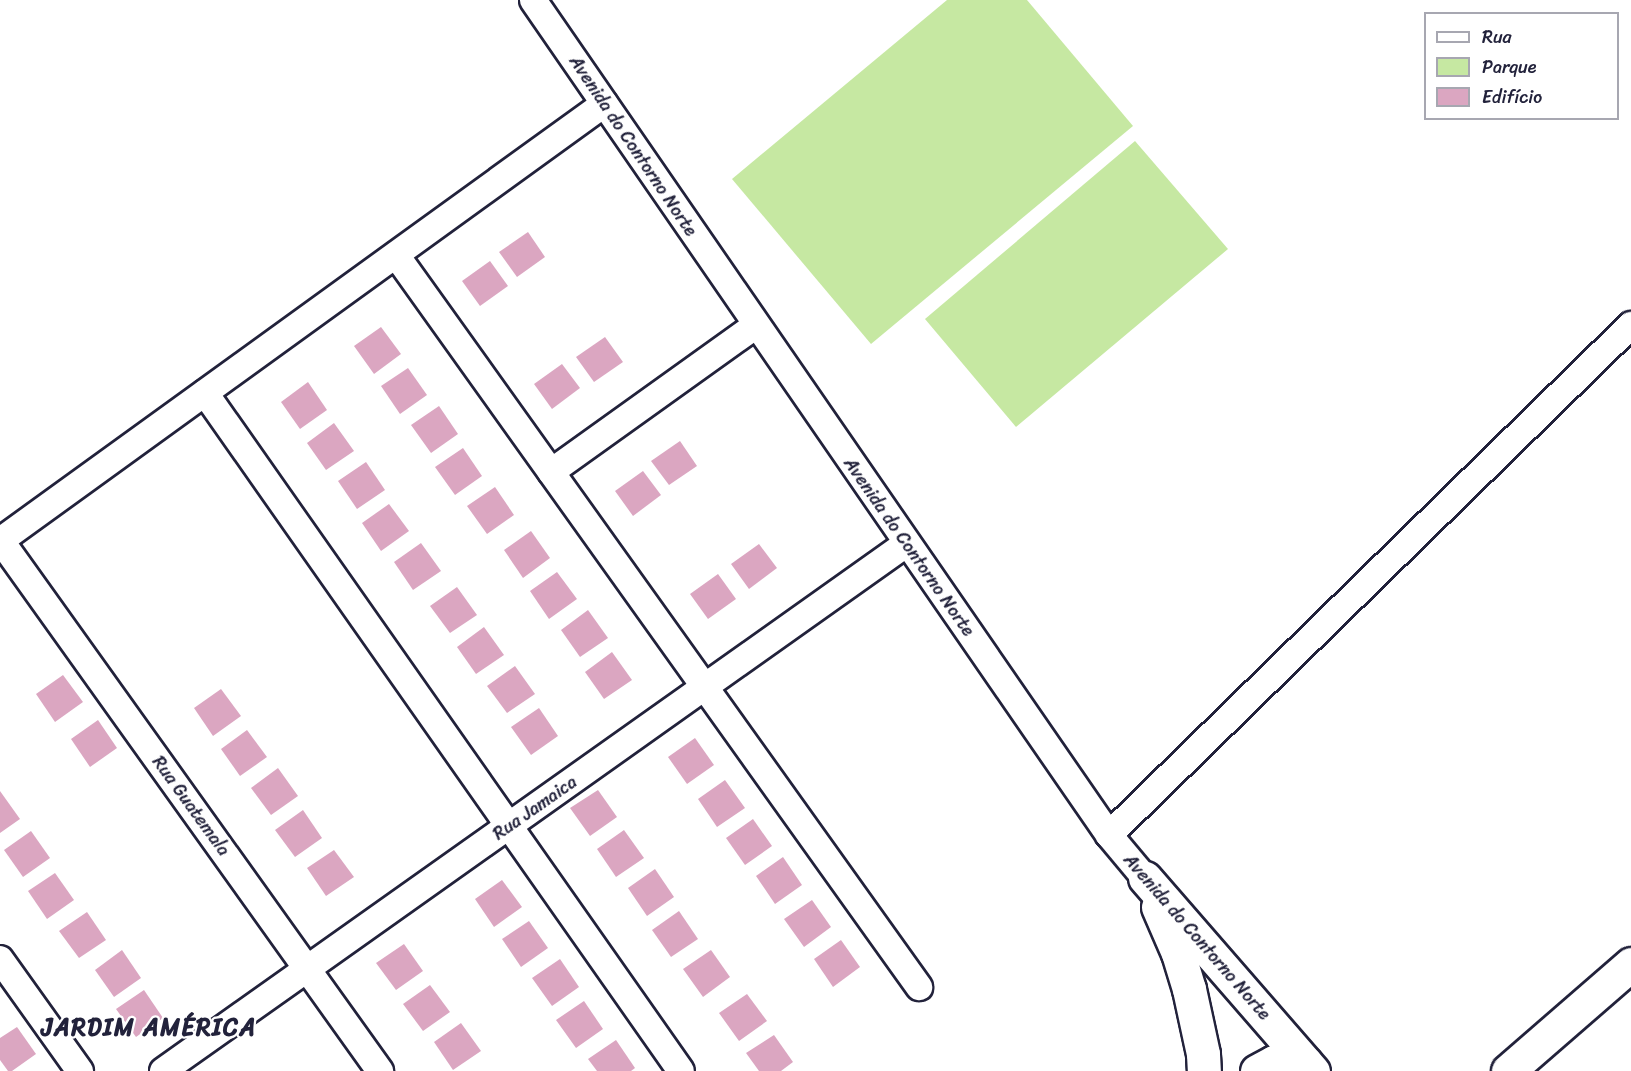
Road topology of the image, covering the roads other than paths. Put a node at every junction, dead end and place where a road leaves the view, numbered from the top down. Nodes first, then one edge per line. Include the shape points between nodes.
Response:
1 (533, 0) edge
2 (604, 104) junction
3 (396, 255) junction
4 (756, 325) junction
5 (1631, 325) edge
6 (204, 393) junction
7 (551, 472) junction
8 (0, 541) edge
9 (906, 544) junction
10 (705, 687) junction
11 (509, 826) junction
12 (1109, 835) junction
13 (1145, 878) junction
14 (0, 958) edge
15 (1631, 964) edge
16 (307, 969) junction
17 (919, 987) dead end
18 (1309, 1067) edge
19 (80, 1071) edge
20 (163, 1071) edge
21 (380, 1071) edge
22 (681, 1071) edge
23 (1204, 1071) edge
24 (1257, 1071) edge
25 (1508, 1071) edge

1 - 2 street, Avenida do Contorno Norte
2 - 3 street
2 - 4 street, Avenida do Contorno Norte
3 - 6 street
3 - 7 street
4 - 7 street
4 - 9 street, Avenida do Contorno Norte
5 - 12 street
6 - 8 street
6 - 11 street
7 - 10 street
8 - 16 street, Rua Guatemala
9 - 10 street, Rua Jamaica
9 - 12 street, Avenida do Contorno Norte
10 - 11 street, Rua Jamaica
10 - 17 street
11 - 16 street, Rua Jamaica
11 - 22 street
12 - 13 street, Avenida do Contorno Norte
13 - 18 street, Avenida do Contorno Norte
13 - 23 street via 1189,989
14 - 19 street
15 - 25 street
16 - 20 street, Rua Jamaica
16 - 21 street, Rua Guatemala
18 - 24 street via 1293,1060 1275,1062

